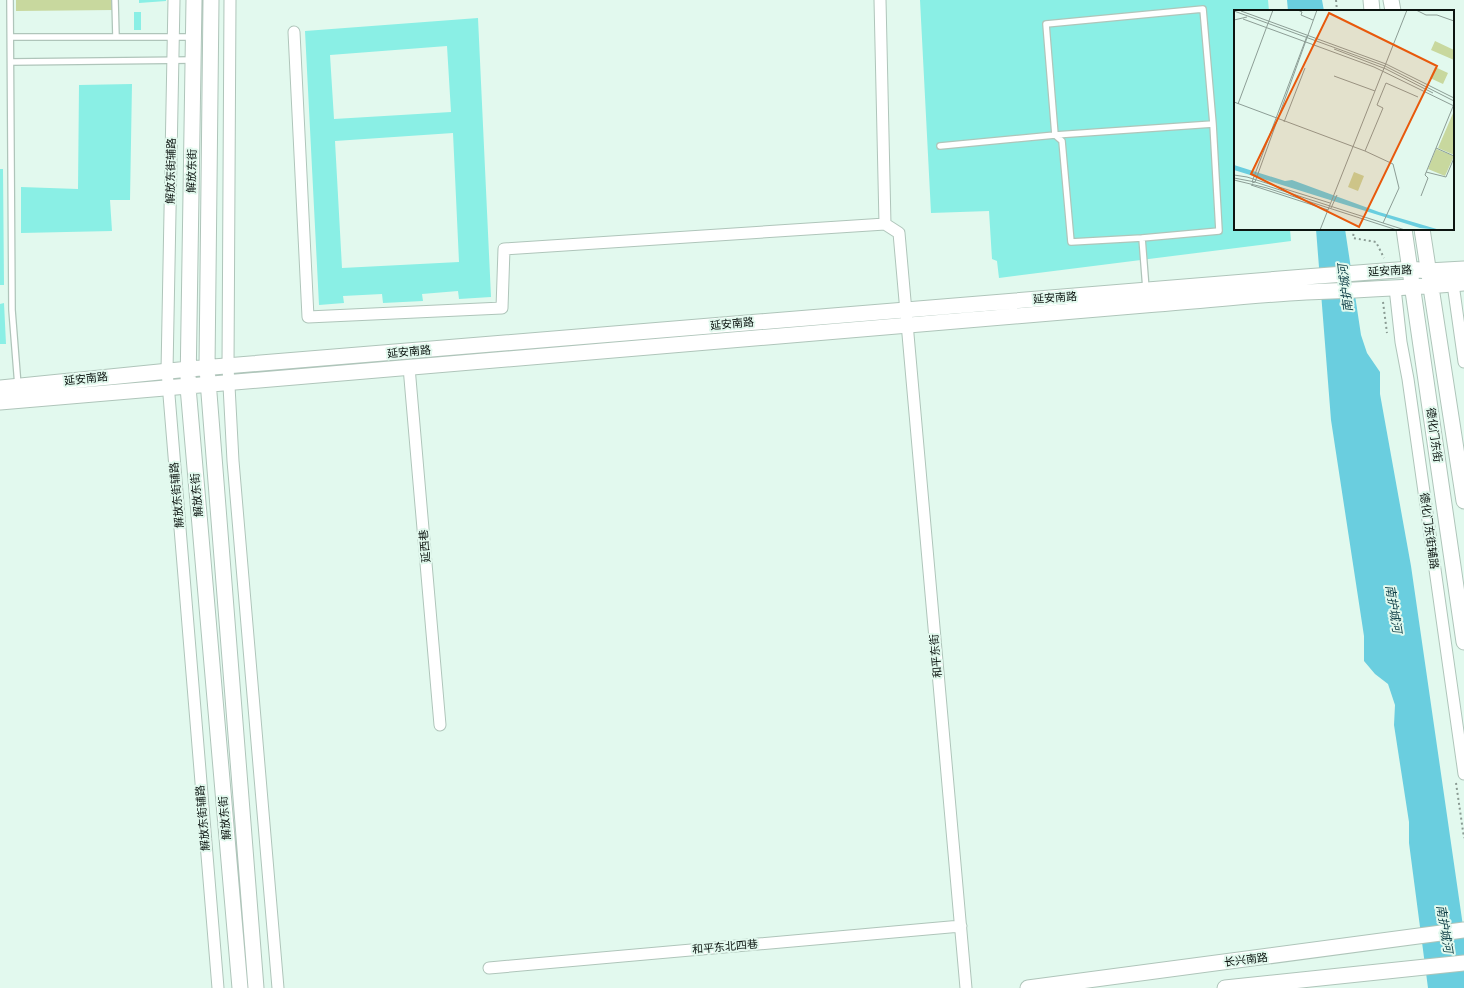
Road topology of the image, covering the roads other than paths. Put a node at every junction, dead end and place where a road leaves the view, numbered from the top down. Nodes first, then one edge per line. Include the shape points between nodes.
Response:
1 (10, 0) edge
2 (115, 0) edge
3 (174, 0) edge
4 (194, 0) edge
5 (211, 0) edge
6 (230, 0) edge
7 (880, 0) edge
8 (1371, 0) edge
9 (1391, 0) edge
10 (1372, 10) edge
11 (1393, 10) edge
12 (294, 32) dead end
13 (11, 37) junction
14 (116, 37) junction
15 (174, 37) junction
16 (194, 37) junction
17 (173, 60) junction
18 (193, 60) junction
19 (11, 62) junction
20 (1213, 124) junction
21 (1055, 135) junction
22 (940, 146) dead end
23 (885, 224) junction
24 (1404, 230) edge
25 (1422, 230) edge
26 (1142, 238) junction
27 (1410, 269) junction
28 (1464, 269) edge
29 (1428, 271) junction
30 (1458, 284) edge
31 (1411, 286) junction
32 (1432, 286) junction
33 (1388, 289) junction
34 (1145, 298) junction
35 (906, 310) junction
36 (906, 325) junction
37 (1464, 362) edge
38 (228, 367) junction
39 (409, 367) junction
40 (207, 368) junction
41 (189, 369) junction
42 (167, 371) junction
43 (229, 382) junction
44 (208, 385) junction
45 (18, 386) junction
46 (188, 387) junction
47 (0, 388) edge
48 (168, 388) junction
49 (0, 402) edge
50 (1464, 501) edge
51 (1464, 642) edge
52 (440, 726) dead end
53 (1464, 774) edge
54 (961, 926) junction
55 (1464, 930) edge
56 (1464, 963) edge
57 (489, 968) dead end
58 (218, 988) edge
59 (240, 988) edge
60 (256, 988) edge
61 (278, 988) edge
62 (966, 988) edge
63 (1028, 988) edge
64 (1225, 988) edge

1 - 13 lane
2 - 14 lane
3 - 15 street, 解放东街辅路
4 - 16 main road, 解放东街
5 - 40 main road, 解放东街
6 - 38 street
7 - 23 street
8 - 10 main road
9 - 11 main road
12 - 23 street via 308,316 502,308 504,249
13 - 14 lane
13 - 19 lane
14 - 15 lane
15 - 16 lane
15 - 17 street, 解放东街辅路
16 - 18 main road, 解放东街
17 - 18 lane
17 - 19 lane
17 - 42 street, 解放东街辅路
18 - 41 main road, 解放东街
19 - 45 lane via 9,164 12,310
20 - 21 lane
20 - 21 lane via 1203,9 1046,24
20 - 26 lane via 1219,231
21 - 22 lane
21 - 26 lane via 1062,141 1071,242
23 - 35 street, 和平东街 via 899,233
24 - 27 main road, 德化门东街
25 - 29 main road, 德化门东街
26 - 34 lane
27 - 29 main road, 延安南路
27 - 31 main road, 德化门东街
27 - 34 main road, 延安南路 via 1305,277
28 - 29 main road, 延安南路
29 - 32 main road, 德化门东街
30 - 32 main road, 延安南路
30 - 37 street
31 - 32 main road, 延安南路
31 - 33 main road, 延安南路
31 - 51 main road, 德化门东街
32 - 50 main road, 德化门东街
33 - 34 main road, 延安南路
33 - 53 street, 德化门东街辅路 via 1408,380
34 - 35 main road, 延安南路
34 - 36 main road, 延安南路
35 - 36 street, 和平东街
35 - 38 main road, 延安南路
36 - 39 main road, 延安南路
36 - 54 street, 和平东街
38 - 40 main road, 延安南路
38 - 43 street
39 - 43 main road, 延安南路
39 - 52 street, 延西巷
40 - 41 main road, 延安南路
40 - 44 main road, 解放东街
41 - 42 main road, 延安南路
41 - 46 main road, 解放东街
42 - 45 main road, 延安南路
42 - 48 street, 解放东街辅路
43 - 44 main road, 延安南路
43 - 61 street via 233,461
44 - 46 main road, 延安南路
44 - 60 main road, 解放东街
45 - 47 main road, 延安南路
46 - 48 main road, 延安南路
46 - 59 main road, 解放东街
48 - 49 main road, 延安南路
48 - 58 street, 解放东街辅路
54 - 57 street, 和平东北四巷
54 - 62 street, 和平东街
55 - 63 main road, 长兴南路
56 - 64 main road

